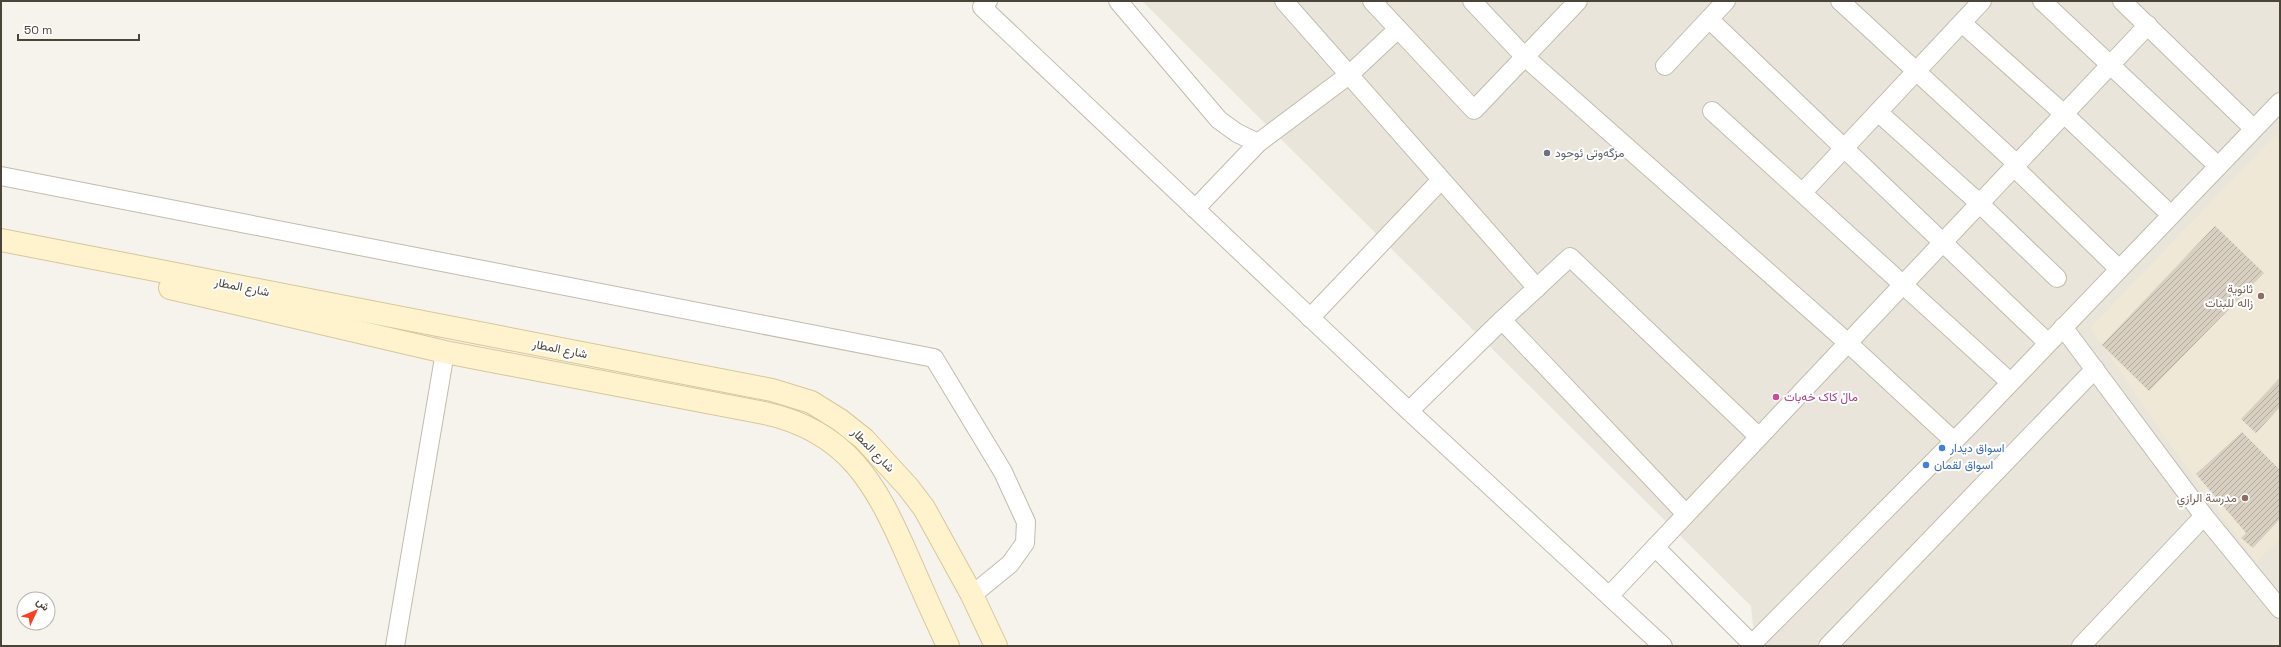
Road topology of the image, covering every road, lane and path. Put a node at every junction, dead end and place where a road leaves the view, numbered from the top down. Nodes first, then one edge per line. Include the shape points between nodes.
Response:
1 (988, 1) edge
2 (1118, 1) edge
3 (1284, 1) edge
4 (1372, 1) edge
5 (1472, 1) edge
6 (1578, 1) edge
7 (1726, 1) edge
8 (1840, 1) edge
9 (1982, 1) edge
10 (2042, 1) edge
11 (2122, 1) edge
12 (1708, 19) junction
13 (1962, 23) junction
14 (2148, 25) junction
15 (1398, 29) junction
16 (1525, 57) junction
17 (2111, 65) junction
18 (1665, 66) dead end
19 (1916, 72) junction
20 (1350, 74) junction
21 (2280, 102) edge
22 (1712, 111) dead end
23 (1878, 112) junction
24 (2064, 114) junction
25 (2254, 129) junction
26 (1258, 143) junction
27 (1844, 148) junction
28 (2015, 166) junction
29 (2218, 166) junction
30 (1, 176) edge
31 (1441, 180) junction
32 (1804, 192) junction
33 (1980, 203) junction
34 (1195, 209) junction
35 (2171, 215) junction
36 (1, 240) edge
37 (1942, 244) junction
38 (1, 252) edge
39 (2119, 269) junction
40 (2057, 278) dead end
41 (1904, 284) junction
42 (1537, 288) junction
43 (1310, 318) junction
44 (1502, 320) junction
45 (2063, 327) junction
46 (1848, 343) junction
47 (2048, 343) junction
48 (445, 352) junction
49 (2095, 370) junction
50 (2010, 382) junction
51 (1409, 411) junction
52 (1759, 437) junction
53 (1954, 441) junction
54 (1686, 514) junction
55 (2204, 516) junction
56 (1655, 547) junction
57 (1610, 594) junction
58 (972, 595) junction
59 (2280, 609) edge
60 (1751, 645) edge
61 (395, 646) edge
62 (948, 646) edge
63 (996, 646) edge
64 (1663, 646) edge
65 (1828, 646) edge
66 (2081, 646) edge

1 - 34 street via 982,7
2 - 26 street via 1218,120
3 - 20 street
4 - 15 street
5 - 16 street
6 - 16 street
7 - 12 street
8 - 19 street
9 - 13 street
10 - 17 street
11 - 14 street
12 - 18 street
12 - 27 street
13 - 19 street
13 - 24 street
14 - 17 street
14 - 25 street
15 - 16 street via 1474,110
15 - 20 street
16 - 46 street
17 - 24 street
17 - 29 street
19 - 23 street
19 - 28 street
20 - 26 street
20 - 31 street
21 - 25 street
22 - 32 street
23 - 27 street
23 - 33 street
24 - 28 street
24 - 35 street
25 - 29 street
26 - 34 street
27 - 32 street
27 - 37 street
28 - 33 street
28 - 39 street
29 - 35 street
30 - 58 street via 934,358 1003,472 1026,522 1026,543 1010,564
31 - 42 street
31 - 43 street
32 - 41 street
33 - 37 street
33 - 40 street
34 - 43 street
35 - 39 street
36 - 58 main road, شارع المطار via 764,389 799,398 831,413 854,430 908,487 924,508
37 - 41 street
37 - 47 street
38 - 48 main road, شارع المطار via 111,274
39 - 45 street
41 - 46 street
41 - 50 street
42 - 44 street
42 - 52 street via 1570,257
43 - 51 street
44 - 51 street
44 - 54 street
45 - 47 street
45 - 49 street
46 - 52 street
46 - 53 street
47 - 50 street
48 - 61 street
48 - 62 main road, شارع المطار via 777,416 822,435 858,465 882,501
49 - 55 street
49 - 65 street
50 - 53 street
51 - 57 street
52 - 54 street
53 - 60 street
54 - 56 street
55 - 59 street
55 - 66 street
56 - 57 street
56 - 60 street
57 - 64 street
58 - 63 main road, شارع المطار

